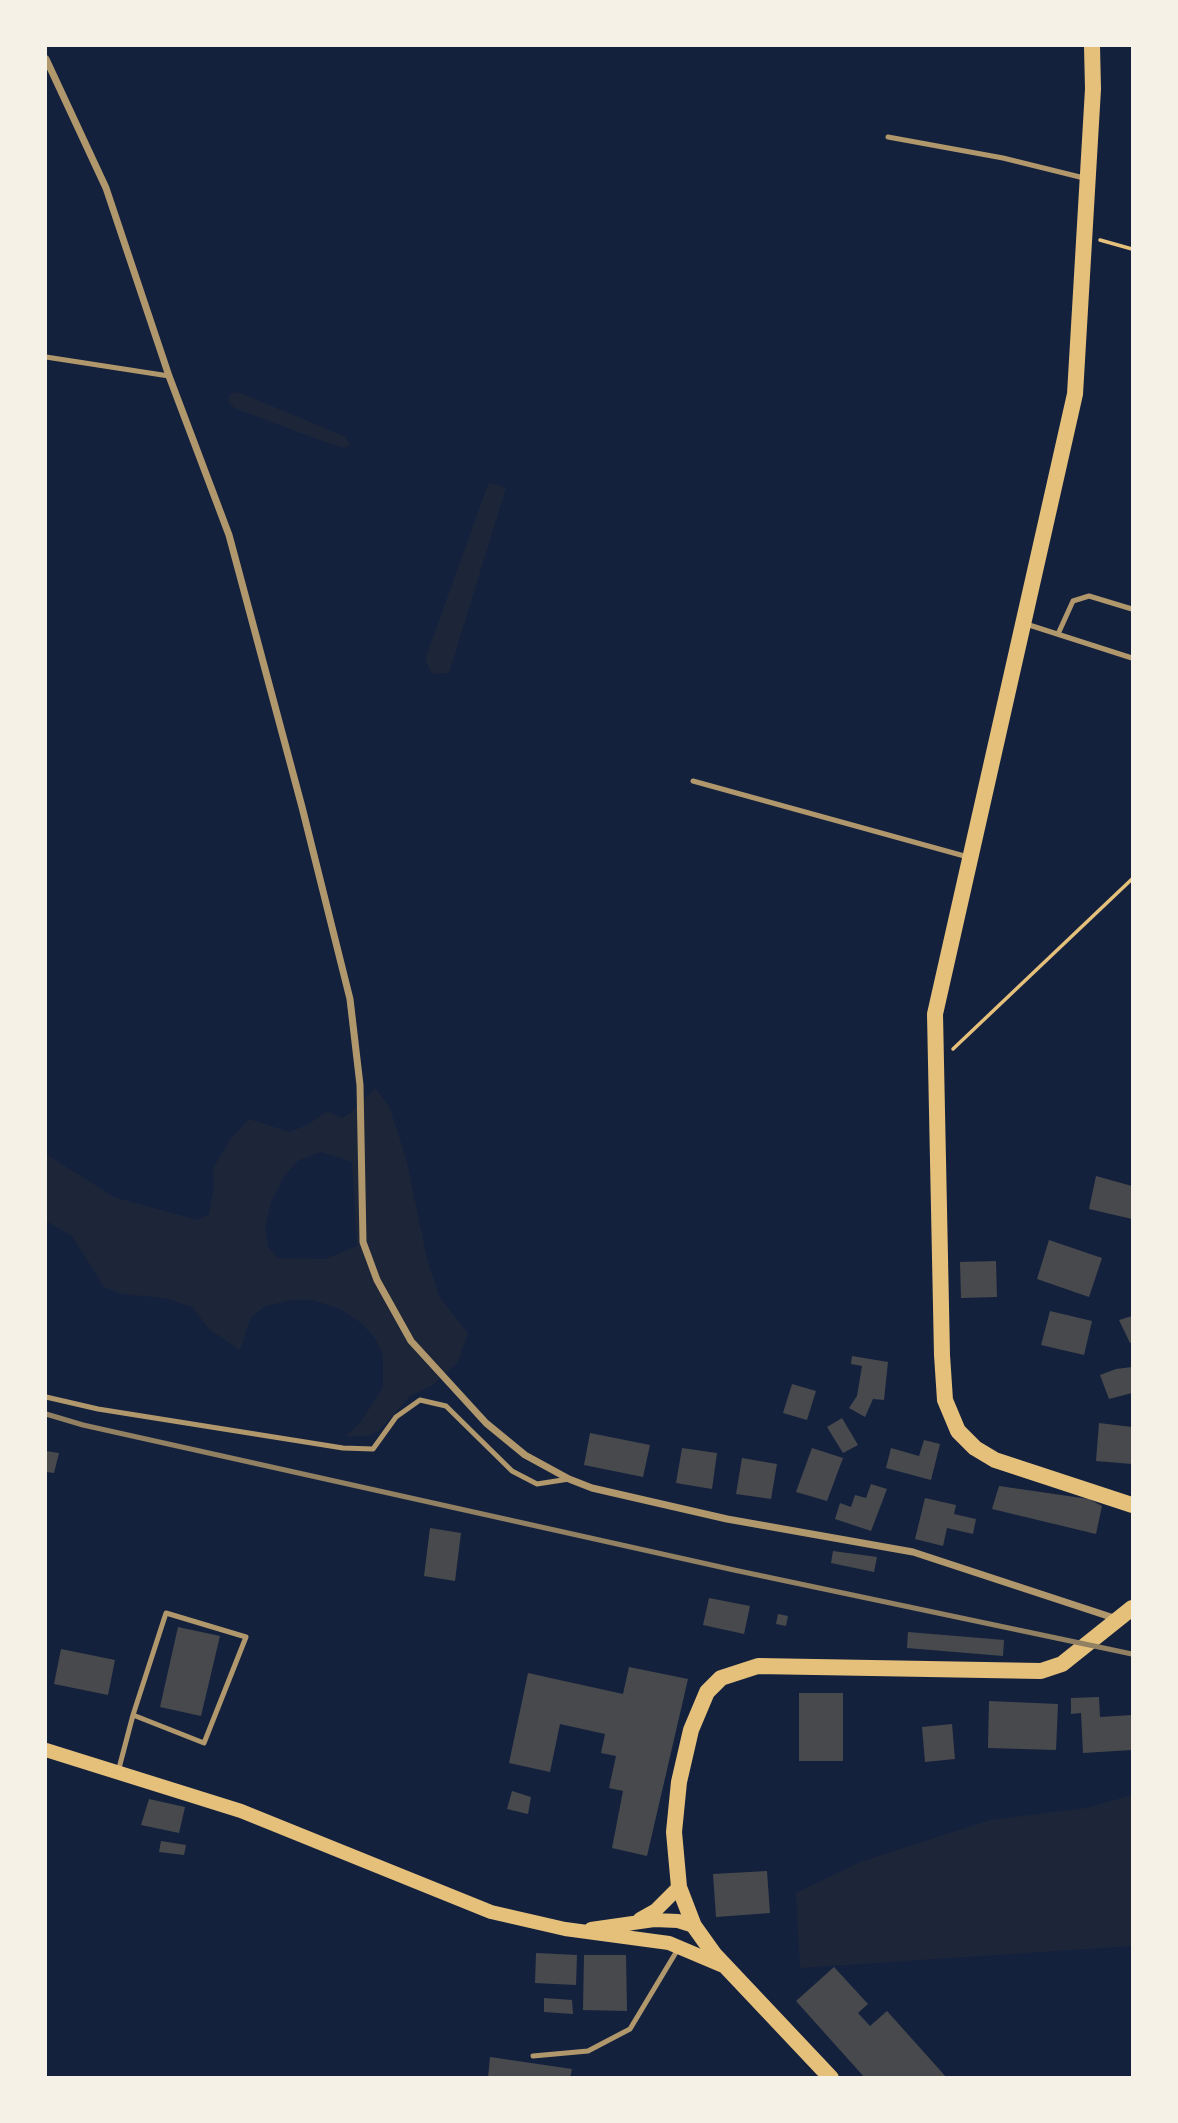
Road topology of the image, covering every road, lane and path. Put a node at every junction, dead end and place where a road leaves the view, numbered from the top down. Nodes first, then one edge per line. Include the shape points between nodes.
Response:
1 (1092, 46) edge
2 (46, 59) edge
3 (888, 137) dead end
4 (1087, 178) junction
5 (1084, 236) junction
6 (1132, 248) edge
7 (46, 358) edge
8 (169, 376) junction
9 (1132, 610) edge
10 (1023, 624) junction
11 (1058, 634) junction
12 (1132, 658) edge
13 (693, 781) dead end
14 (971, 858) junction
15 (1132, 879) edge
16 (936, 1065) junction
17 (46, 1397) edge
18 (569, 1479) junction
19 (1132, 1505) edge
20 (1132, 1608) edge
21 (1118, 1619) junction
22 (133, 1715) junction
23 (46, 1750) edge
24 (118, 1772) junction
25 (679, 1887) junction
26 (629, 1924) junction
27 (694, 1926) junction
28 (565, 1929) junction
29 (654, 1941) junction
30 (680, 1946) junction
31 (728, 1968) junction
32 (533, 2056) dead end
33 (831, 2077) edge

1 - 4 main road
2 - 8 street via 106,188
3 - 4 lane
4 - 5 main road
5 - 6 path
5 - 10 main road via 1075,394
7 - 8 lane
8 - 18 street via 229,536 345,974 358,1057 360,1221 367,1259 420,1354 486,1423 525,1455
9 - 11 lane via 1089,596 1073,601
10 - 11 lane
10 - 14 main road
11 - 12 lane
13 - 14 lane
14 - 16 main road via 935,1014
15 - 16 path
16 - 19 main road via 942,1355 945,1400 958,1431 995,1460
17 - 18 lane via 343,1448 373,1449 396,1417 420,1400 446,1406 520,1475 537,1484
18 - 21 street via 727,1519 913,1552
20 - 21 main road
21 - 25 main road via 1062,1664 1041,1671 776,1665 743,1669 721,1678 707,1692 698,1712 679,1782 674,1832
22 - 22 lane via 166,1613 246,1637 204,1743
22 - 24 lane
23 - 24 main road
24 - 28 main road via 241,1811 491,1912
25 - 26 main road via 656,1910
25 - 27 main road
26 - 27 main road via 668,1920
26 - 28 main road
27 - 29 main road via 677,1938
27 - 31 main road
28 - 29 main road
29 - 30 main road
30 - 31 main road
30 - 32 lane via 630,2029 588,2050
31 - 33 main road

